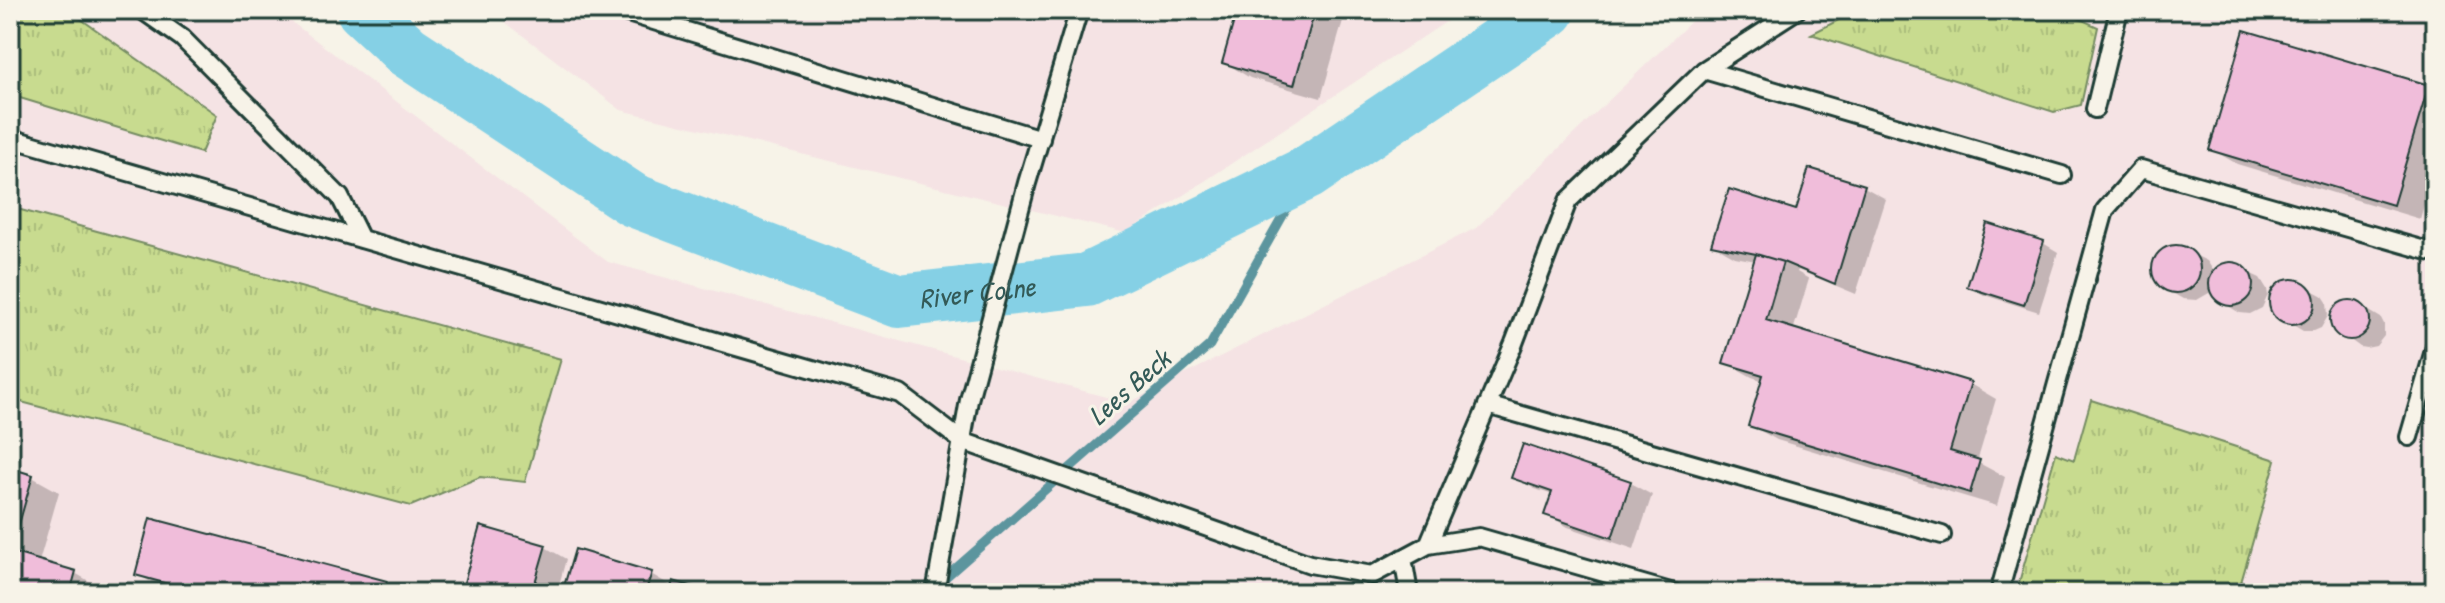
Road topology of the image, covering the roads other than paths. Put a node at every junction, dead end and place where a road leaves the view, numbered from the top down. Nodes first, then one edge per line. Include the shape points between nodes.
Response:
1 (142, 10) edge
2 (618, 10) edge
3 (1079, 10) edge
4 (1797, 10) edge
5 (2119, 10) edge
6 (1704, 70) junction
7 (2095, 109) dead end
8 (10, 138) edge
9 (1041, 139) junction
10 (2062, 175) dead end
11 (361, 239) junction
12 (2435, 253) edge
13 (2435, 347) edge
14 (1487, 405) junction
15 (2409, 437) dead end
16 (962, 441) junction
17 (1942, 535) dead end
18 (1428, 545) junction
19 (1403, 558) junction
20 (935, 593) edge
21 (1409, 593) edge
22 (1674, 593) edge
23 (1999, 593) edge

1 - 11 lane via 182,38 340,197
2 - 9 lane
3 - 9 lane
4 - 6 lane
5 - 7 lane
6 - 10 lane
6 - 14 lane via 1568,201
8 - 11 lane
9 - 16 lane
11 - 16 lane via 900,394
12 - 23 lane via 2141,169 2105,210
13 - 15 lane
14 - 17 lane
14 - 18 lane
16 - 19 lane via 1310,564 1372,575
16 - 20 lane
18 - 19 lane
18 - 22 lane via 1479,537
19 - 21 lane

